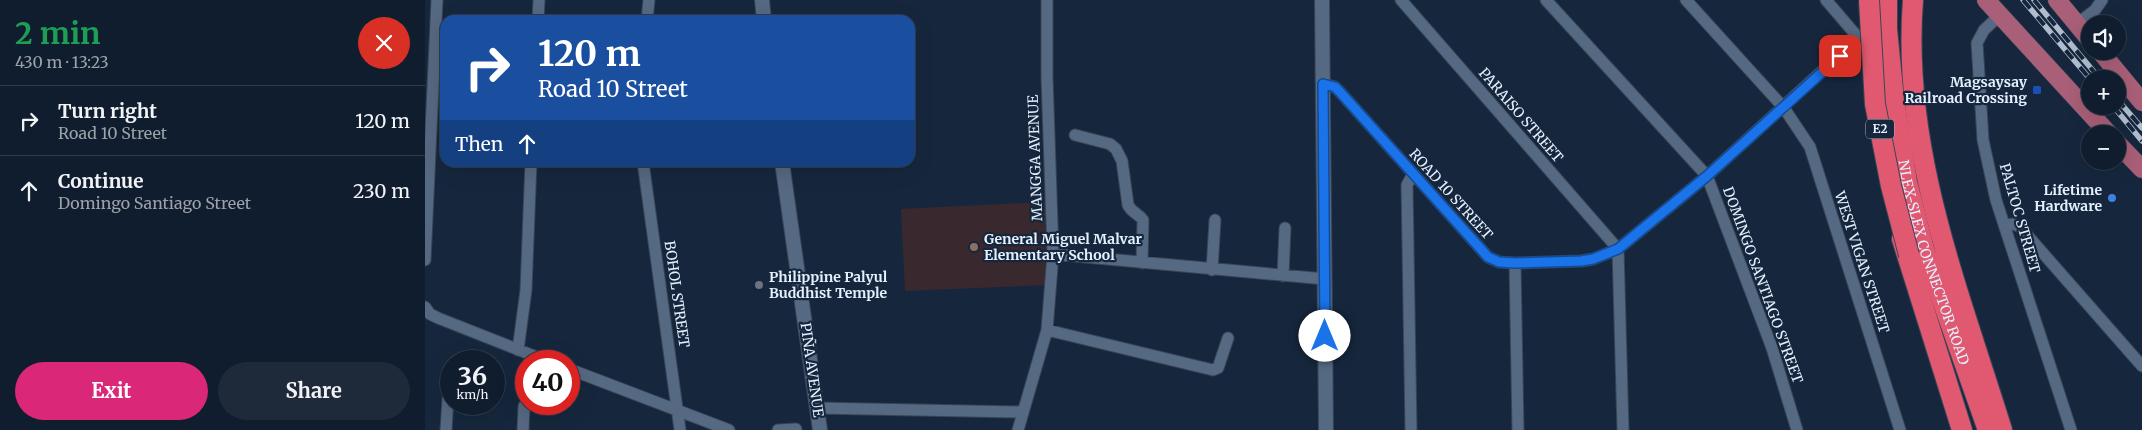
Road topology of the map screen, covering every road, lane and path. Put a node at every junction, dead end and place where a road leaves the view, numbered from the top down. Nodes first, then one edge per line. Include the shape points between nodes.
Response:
1 (437, 0) edge
2 (539, 0) edge
3 (649, 0) edge
4 (762, 0) edge
5 (1047, 0) edge
6 (1322, 0) edge
7 (1401, 0) edge
8 (1546, 0) edge
9 (1686, 0) edge
10 (1826, 0) edge
11 (1869, 0) edge
12 (1881, 0) edge
13 (1887, 0) edge
14 (1913, 0) edge
15 (1986, 0) edge
16 (2057, 0) edge
17 (2102, 0) edge
18 (538, 15) edge
19 (648, 15) edge
20 (764, 15) edge
21 (1999, 16) junction
22 (2077, 24) junction
23 (2081, 29) edge
24 (2107, 60) edge
25 (1323, 84) junction
26 (2142, 102) edge
27 (1784, 108) junction
28 (2101, 125) edge
29 (1075, 135) dead end
30 (2126, 152) edge
31 (531, 167) edge
32 (644, 167) edge
33 (783, 167) edge
34 (2142, 169) edge
35 (1413, 174) junction
36 (1707, 176) junction
37 (1215, 220) dead end
38 (2005, 225) junction
39 (1285, 228) dead end
40 (1618, 249) junction
41 (1053, 254) junction
42 (425, 260) edge
43 (1141, 263) junction
44 (1515, 263) junction
45 (1212, 270) junction
46 (1283, 276) junction
47 (1325, 279) junction
48 (425, 307) edge
49 (1047, 330) junction
50 (1227, 338) dead end
51 (519, 350) joint
52 (2142, 366) edge
53 (580, 373) edge
54 (817, 408) junction
55 (678, 410) junction
56 (1023, 412) junction
57 (447, 415) edge
58 (524, 415) edge
59 (796, 429) dead end
60 (446, 430) edge
61 (523, 430) edge
62 (680, 430) edge
63 (729, 430) edge
64 (778, 430) edge
65 (820, 430) edge
66 (1018, 430) edge
67 (1326, 430) edge
68 (1411, 430) edge
69 (1518, 430) edge
70 (1623, 430) edge
71 (1797, 430) edge
72 (1900, 430) edge
73 (1962, 430) edge
74 (1968, 430) edge
75 (1988, 430) edge
76 (2002, 430) edge
77 (2071, 430) edge

1 - 42 street
2 - 18 street
3 - 19 street
4 - 20 street
5 - 41 street, MANGGA AVENUE
6 - 25 street
7 - 40 street, PARAISO STREET
8 - 36 street
9 - 27 street, WEST VIGAN STREET
10 - 27 street, DOMINGO SANTIAGO STREET via 1856,35 1854,42
11 - 74 highway, NLEX-SLEX CONNECTOR ROAD / E2, bridge via 1875,104 1891,186 1909,255
12 - 73 highway via 1879,104 1887,180 1906,254
13 - 75 highway, NLEX-SLEX CONNECTOR ROAD via 1893,100 1907,182 1924,249
14 - 76 highway via 1914,100 1925,174
15 - 21 main road
16 - 22 main road
17 - 22 street
21 - 28 main road
21 - 38 street, PALTOC STREET via 1984,30 1977,43 1983,140
22 - 23 main road
24 - 26 main road
25 - 35 street, ROAD 10 STREET via 1340,92
25 - 47 street
27 - 36 street, DOMINGO SANTIAGO STREET
27 - 72 street, WEST VIGAN STREET via 1810,147
29 - 43 street via 1110,144 1120,155 1128,205 1143,220
30 - 34 main road
31 - 51 street via 526,290
32 - 55 street, BOHOL STREET
33 - 54 street, PIÑA AVENUE
35 - 44 street, ROAD 10 STREET via 1488,257
35 - 68 street via 1407,185
36 - 40 street, ROAD 10 STREET
36 - 71 street, DOMINGO SANTIAGO STREET via 1772,348
37 - 45 street
38 - 52 street via 2020,227
38 - 77 street, PALTOC STREET
39 - 46 street
40 - 44 street, ROAD 10 STREET via 1581,261
40 - 70 street
41 - 43 street
41 - 49 street, MANGGA AVENUE
43 - 45 street
44 - 69 street
45 - 46 street
46 - 47 street
47 - 67 street
48 - 51 street via 438,318
49 - 50 street via 1213,370 1221,362
49 - 56 street, MANGGA AVENUE
53 - 55 street
54 - 56 street
54 - 65 street, PIÑA AVENUE
55 - 62 street, BOHOL STREET
55 - 63 street
56 - 66 street, MANGGA AVENUE
57 - 60 street
58 - 61 street
59 - 64 street

